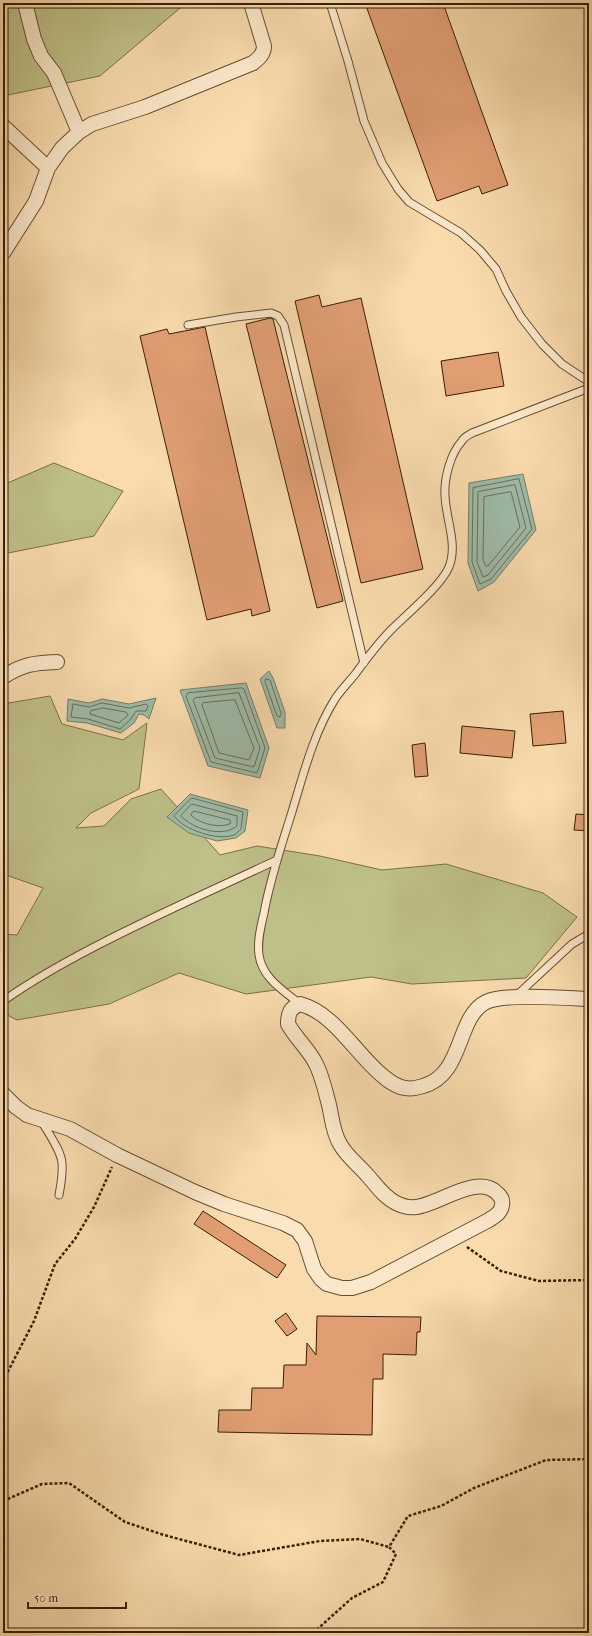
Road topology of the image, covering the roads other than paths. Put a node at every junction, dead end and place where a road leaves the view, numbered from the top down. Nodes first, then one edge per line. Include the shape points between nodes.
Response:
1 (25, 3) edge
2 (251, 3) edge
3 (330, 3) edge
4 (3, 126) edge
5 (79, 132) junction
6 (48, 168) junction
7 (8, 234) edge
8 (3, 253) edge
9 (188, 325) dead end
10 (589, 382) edge
11 (589, 388) edge
12 (57, 662) dead end
13 (364, 663) junction
14 (3, 677) edge
15 (277, 860) junction
16 (589, 934) edge
17 (514, 998) junction
18 (589, 999) edge
19 (3, 1001) edge
20 (300, 1004) junction
21 (3, 1094) edge
22 (42, 1120) junction
23 (59, 1195) dead end

1 - 5 street via 41,56 54,73
2 - 5 street via 264,46 261,56 253,63 144,107 92,124
3 - 10 lane via 364,121 382,163 398,189 409,202 461,232 480,250 496,270 521,317 542,344 562,364
4 - 6 street
5 - 6 street via 62,148
6 - 7 street via 27,217
7 - 8 street
9 - 13 lane via 271,313 278,316 284,325
11 - 13 lane via 472,432 462,440 451,459 446,482 445,496 452,540 452,555 448,569
12 - 14 street via 35,663 17,668
13 - 15 lane via 336,699 317,732
15 - 19 lane via 191,898 108,940 27,984
15 - 20 lane via 260,928 259,955 269,977
16 - 17 lane via 572,944
17 - 18 street
17 - 20 street via 489,1001 480,1006 444,1072 435,1082 412,1088 401,1087 388,1080 366,1061 329,1020 316,1010
20 - 22 street via 290,1011 288,1024 317,1066 338,1141 384,1194 397,1204 416,1207 460,1191 484,1187 497,1192 501,1197 502,1206 498,1215 371,1282 352,1288 332,1287 321,1279 314,1269 305,1241 297,1230 284,1223 224,1204 117,1156 70,1129
21 - 22 street via 27,1115
22 - 23 lane via 59,1151 62,1163

